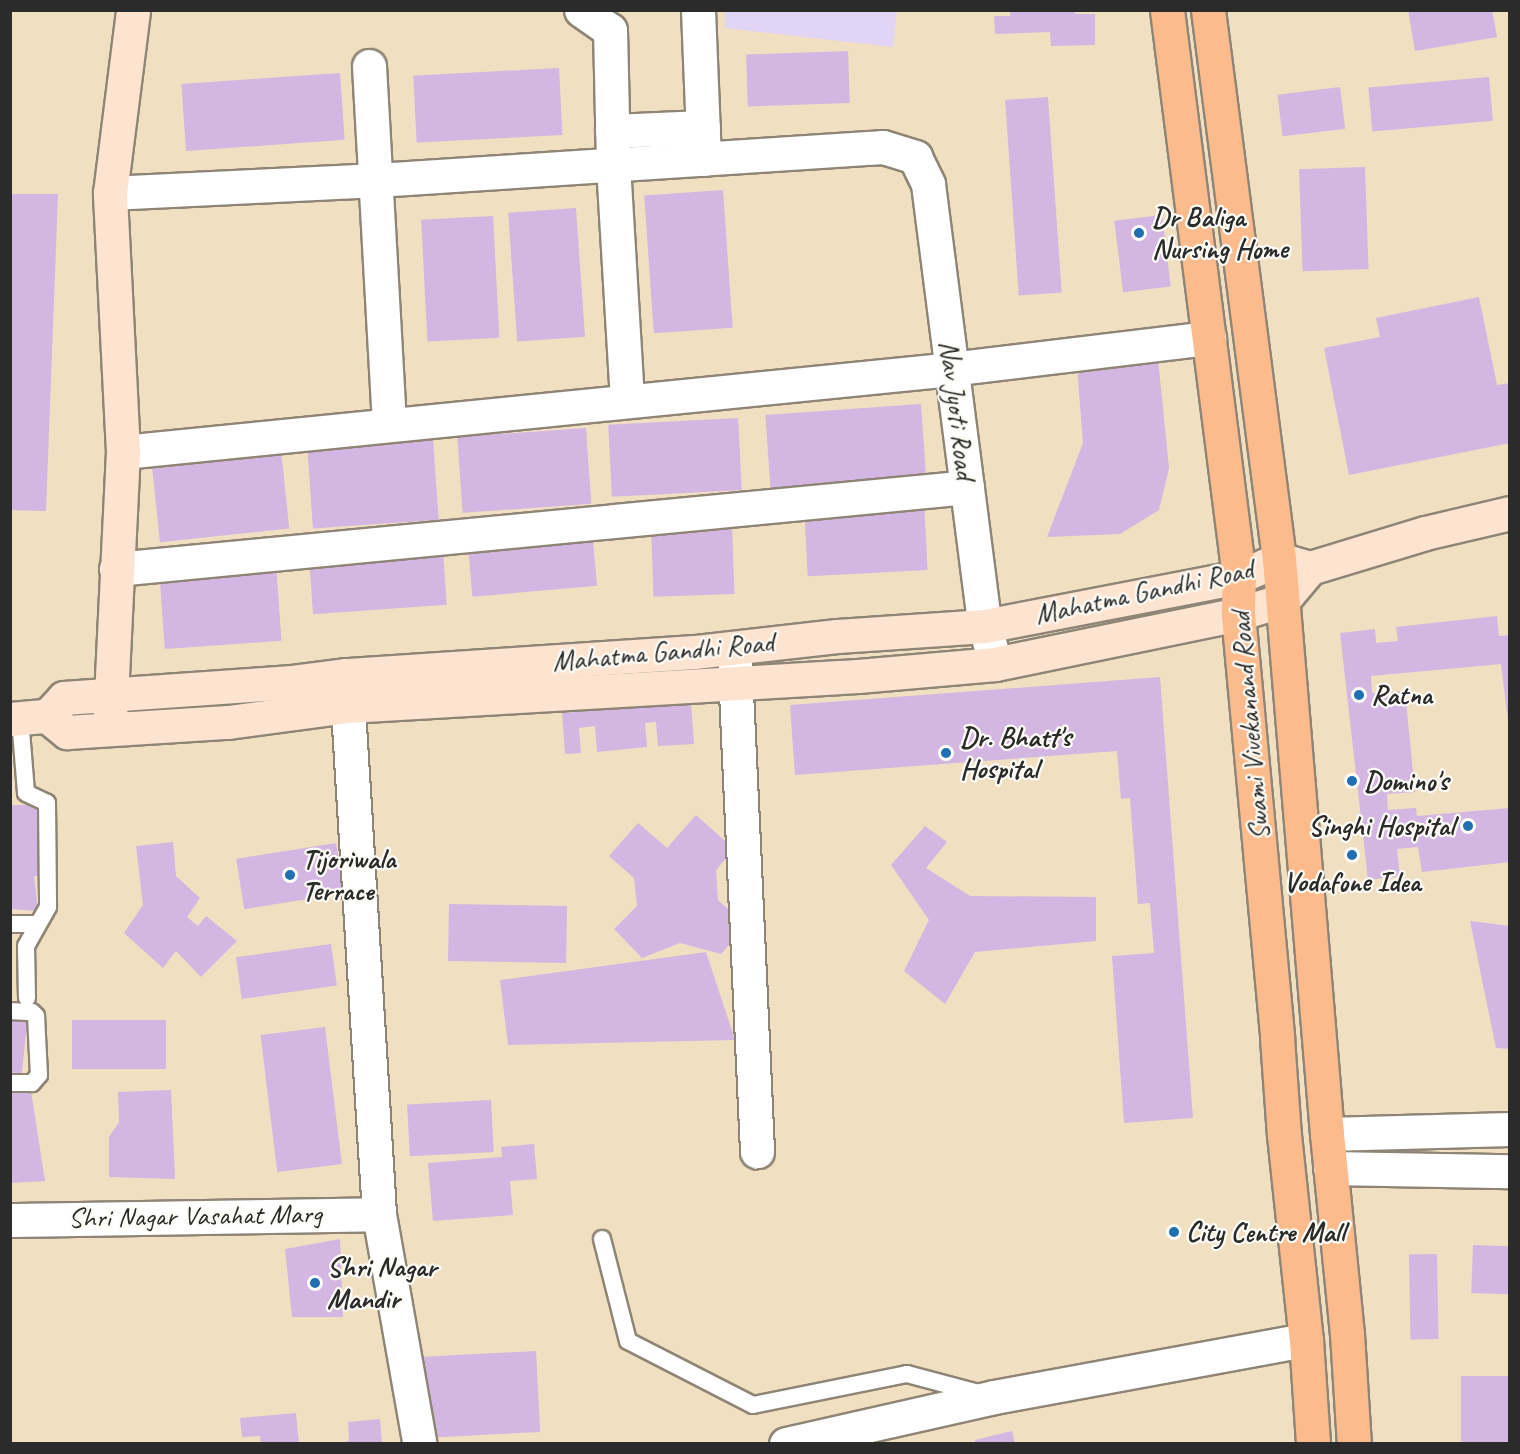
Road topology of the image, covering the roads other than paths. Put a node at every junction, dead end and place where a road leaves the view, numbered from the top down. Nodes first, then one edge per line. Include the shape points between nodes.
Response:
1 (133, 10) edge
2 (581, 10) edge
3 (698, 10) edge
4 (1167, 10) edge
5 (1208, 10) edge
6 (369, 66) dead end
7 (612, 131) junction
8 (703, 143) junction
9 (613, 165) junction
10 (377, 180) junction
11 (110, 193) junction
12 (1209, 338) junction
13 (951, 369) junction
14 (627, 400) junction
15 (389, 423) junction
16 (123, 452) junction
17 (967, 488) junction
18 (1509, 513) edge
19 (1279, 559) junction
20 (1310, 568) junction
21 (116, 569) junction
22 (1239, 577) junction
23 (1282, 600) junction
24 (1238, 614) junction
25 (985, 626) junction
26 (734, 648) junction
27 (994, 664) junction
28 (737, 682) junction
29 (347, 690) junction
30 (109, 695) junction
31 (26, 718) edge
32 (110, 728) junction
33 (18, 794) edge
34 (10, 924) edge
35 (36, 924) junction
36 (27, 998) dead end
37 (10, 1011) edge
38 (10, 1083) edge
39 (1509, 1129) edge
40 (1327, 1134) junction
41 (757, 1151) dead end
42 (1330, 1168) junction
43 (1509, 1171) edge
44 (379, 1214) junction
45 (10, 1221) edge
46 (603, 1239) dead end
47 (1306, 1340) junction
48 (994, 1397) junction
49 (419, 1442) edge
50 (786, 1443) edge
51 (1313, 1443) edge
52 (1354, 1443) edge

1 - 11 main road
2 - 7 street via 610,30
3 - 8 street
4 - 12 main road, Swami Vivekanand Road
5 - 19 main road, Swami Vivekanand Road
6 - 10 street
7 - 8 street
7 - 9 street
8 - 9 street
8 - 13 street, Nav Jyoti Road via 884,147 915,157 928,184
9 - 10 street
9 - 14 street
10 - 11 street
10 - 15 street
11 - 16 main road
12 - 13 street
12 - 22 main road, Swami Vivekanand Road
13 - 14 street
13 - 17 street, Nav Jyoti Road
14 - 15 street
15 - 16 street
16 - 21 main road
17 - 21 street
17 - 25 street, Nav Jyoti Road
18 - 20 main road via 1425,533
19 - 20 main road
19 - 22 main road, Mahatma Gandhi Road
19 - 23 main road, Swami Vivekanand Road
20 - 23 main road
21 - 30 main road
22 - 24 main road, Swami Vivekanand Road
22 - 25 main road, Mahatma Gandhi Road
23 - 24 main road, Mahatma Gandhi Road
23 - 40 main road, Swami Vivekanand Road
24 - 27 main road, Mahatma Gandhi Road
24 - 47 main road, Swami Vivekanand Road
25 - 26 main road, Mahatma Gandhi Road
25 - 27 street, Nav Jyoti Road
26 - 28 street
26 - 29 main road, Mahatma Gandhi Road
27 - 28 main road, Mahatma Gandhi Road
28 - 29 main road, Mahatma Gandhi Road
28 - 41 street
29 - 30 main road, Mahatma Gandhi Road via 292,682
29 - 32 main road, Mahatma Gandhi Road via 228,722
29 - 44 street
30 - 31 main road, Mahatma Gandhi Road via 64,698
30 - 32 main road
31 - 32 main road, Mahatma Gandhi Road via 67,732
31 - 33 lane
33 - 35 lane via 47,803 48,908
34 - 35 lane
35 - 36 lane via 26,946
37 - 38 lane via 32,1012 36,1016 39,1075 32,1083
39 - 40 street
40 - 42 main road, Swami Vivekanand Road
42 - 43 street
42 - 52 main road, Swami Vivekanand Road
44 - 45 street, Shri Nagar Vasahat Marg
44 - 49 street
46 - 48 lane via 628,1341 753,1406 907,1374
47 - 48 street
47 - 51 main road, Swami Vivekanand Road
48 - 50 street

